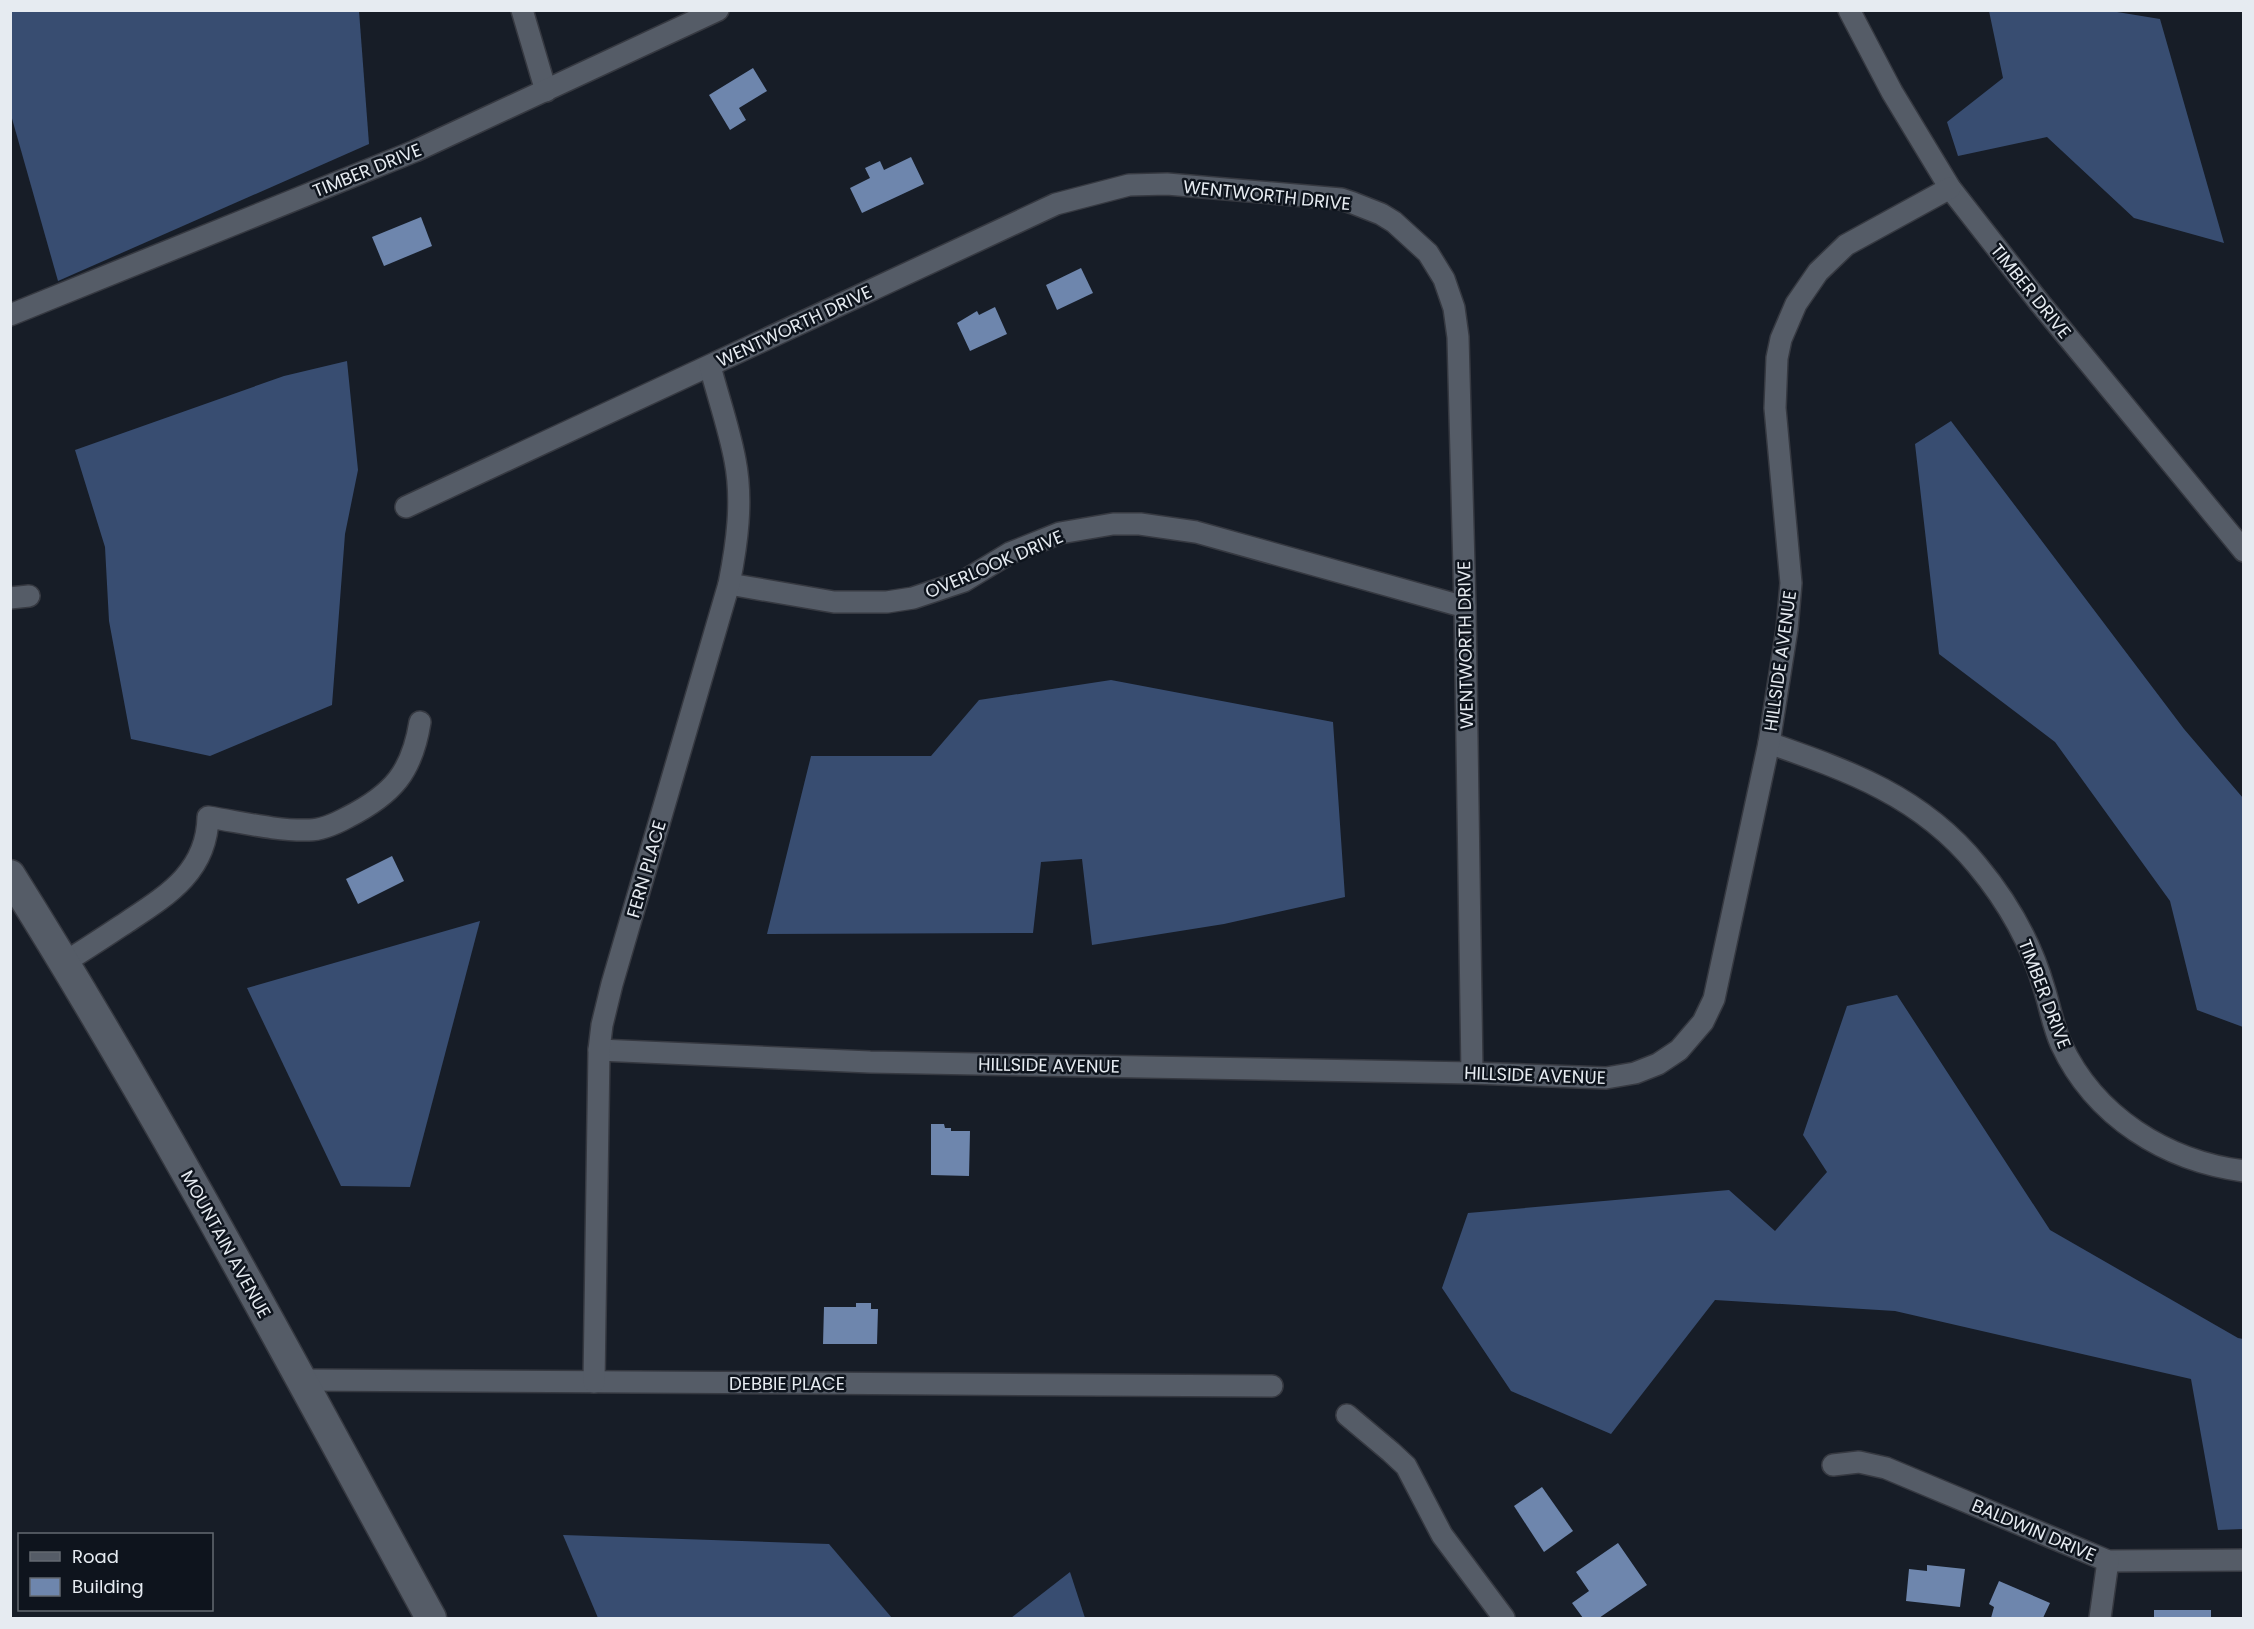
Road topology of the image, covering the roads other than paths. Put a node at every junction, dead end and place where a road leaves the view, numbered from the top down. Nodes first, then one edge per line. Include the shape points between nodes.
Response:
1 (522, 10) edge
2 (718, 10) edge
3 (1849, 10) edge
4 (546, 91) junction
5 (1950, 188) junction
6 (10, 315) edge
7 (710, 366) junction
8 (406, 507) dead end
9 (2244, 551) edge
10 (729, 584) junction
11 (1465, 608) junction
12 (420, 722) dead end
13 (1769, 743) junction
14 (10, 876) edge
15 (65, 962) junction
16 (599, 1050) junction
17 (1472, 1073) junction
18 (2244, 1171) edge
19 (301, 1380) junction
20 (594, 1382) junction
21 (1272, 1386) dead end
22 (1347, 1415) dead end
23 (1833, 1466) dead end
24 (2244, 1560) edge
25 (2108, 1561) junction
26 (431, 1618) edge
27 (1504, 1618) edge
28 (2100, 1618) edge

1 - 4 street
2 - 4 street, TIMBER DRIVE
3 - 5 street, TIMBER DRIVE via 1892,92
4 - 6 street, TIMBER DRIVE via 415,151
5 - 9 street, TIMBER DRIVE
5 - 13 street, HILLSIDE AVENUE via 1846,245 1831,258 1796,304 1781,339 1775,408 1791,583
7 - 8 street, WENTWORTH DRIVE
7 - 10 street, FERN PLACE via 735,460 738,494 738,527
7 - 11 street, WENTWORTH DRIVE via 1056,204 1129,185 1167,184 1353,203 1394,222 1428,253 1444,279 1454,308
10 - 11 street, OVERLOOK DRIVE via 834,602 887,602 947,587 1010,553 1060,533 1086,527 1140,524 1196,532
10 - 16 street, FERN PLACE via 612,984
11 - 17 street, WENTWORTH DRIVE
12 - 15 street via 410,762 400,779 376,801 329,826 311,831 208,817 208,834 198,858 168,896
13 - 17 street, HILLSIDE AVENUE via 1714,999 1696,1032 1658,1064 1623,1076
13 - 18 street, TIMBER DRIVE via 1864,778 1924,815 1951,838 1998,892 2016,922 2036,965 2062,1045 2087,1085 2120,1120 2159,1146 2204,1163
14 - 15 main road, MOUNTAIN AVENUE
15 - 19 main road, MOUNTAIN AVENUE via 198,1190
16 - 17 street, HILLSIDE AVENUE via 870,1062
16 - 20 street, FERN PLACE
19 - 20 street, DEBBIE PLACE
19 - 26 main road, MOUNTAIN AVENUE
20 - 21 street, DEBBIE PLACE
22 - 27 street via 1406,1466 1442,1535
23 - 25 street, BALDWIN DRIVE via 1859,1462 1886,1468
24 - 25 street, BALDWIN DRIVE
25 - 28 street

